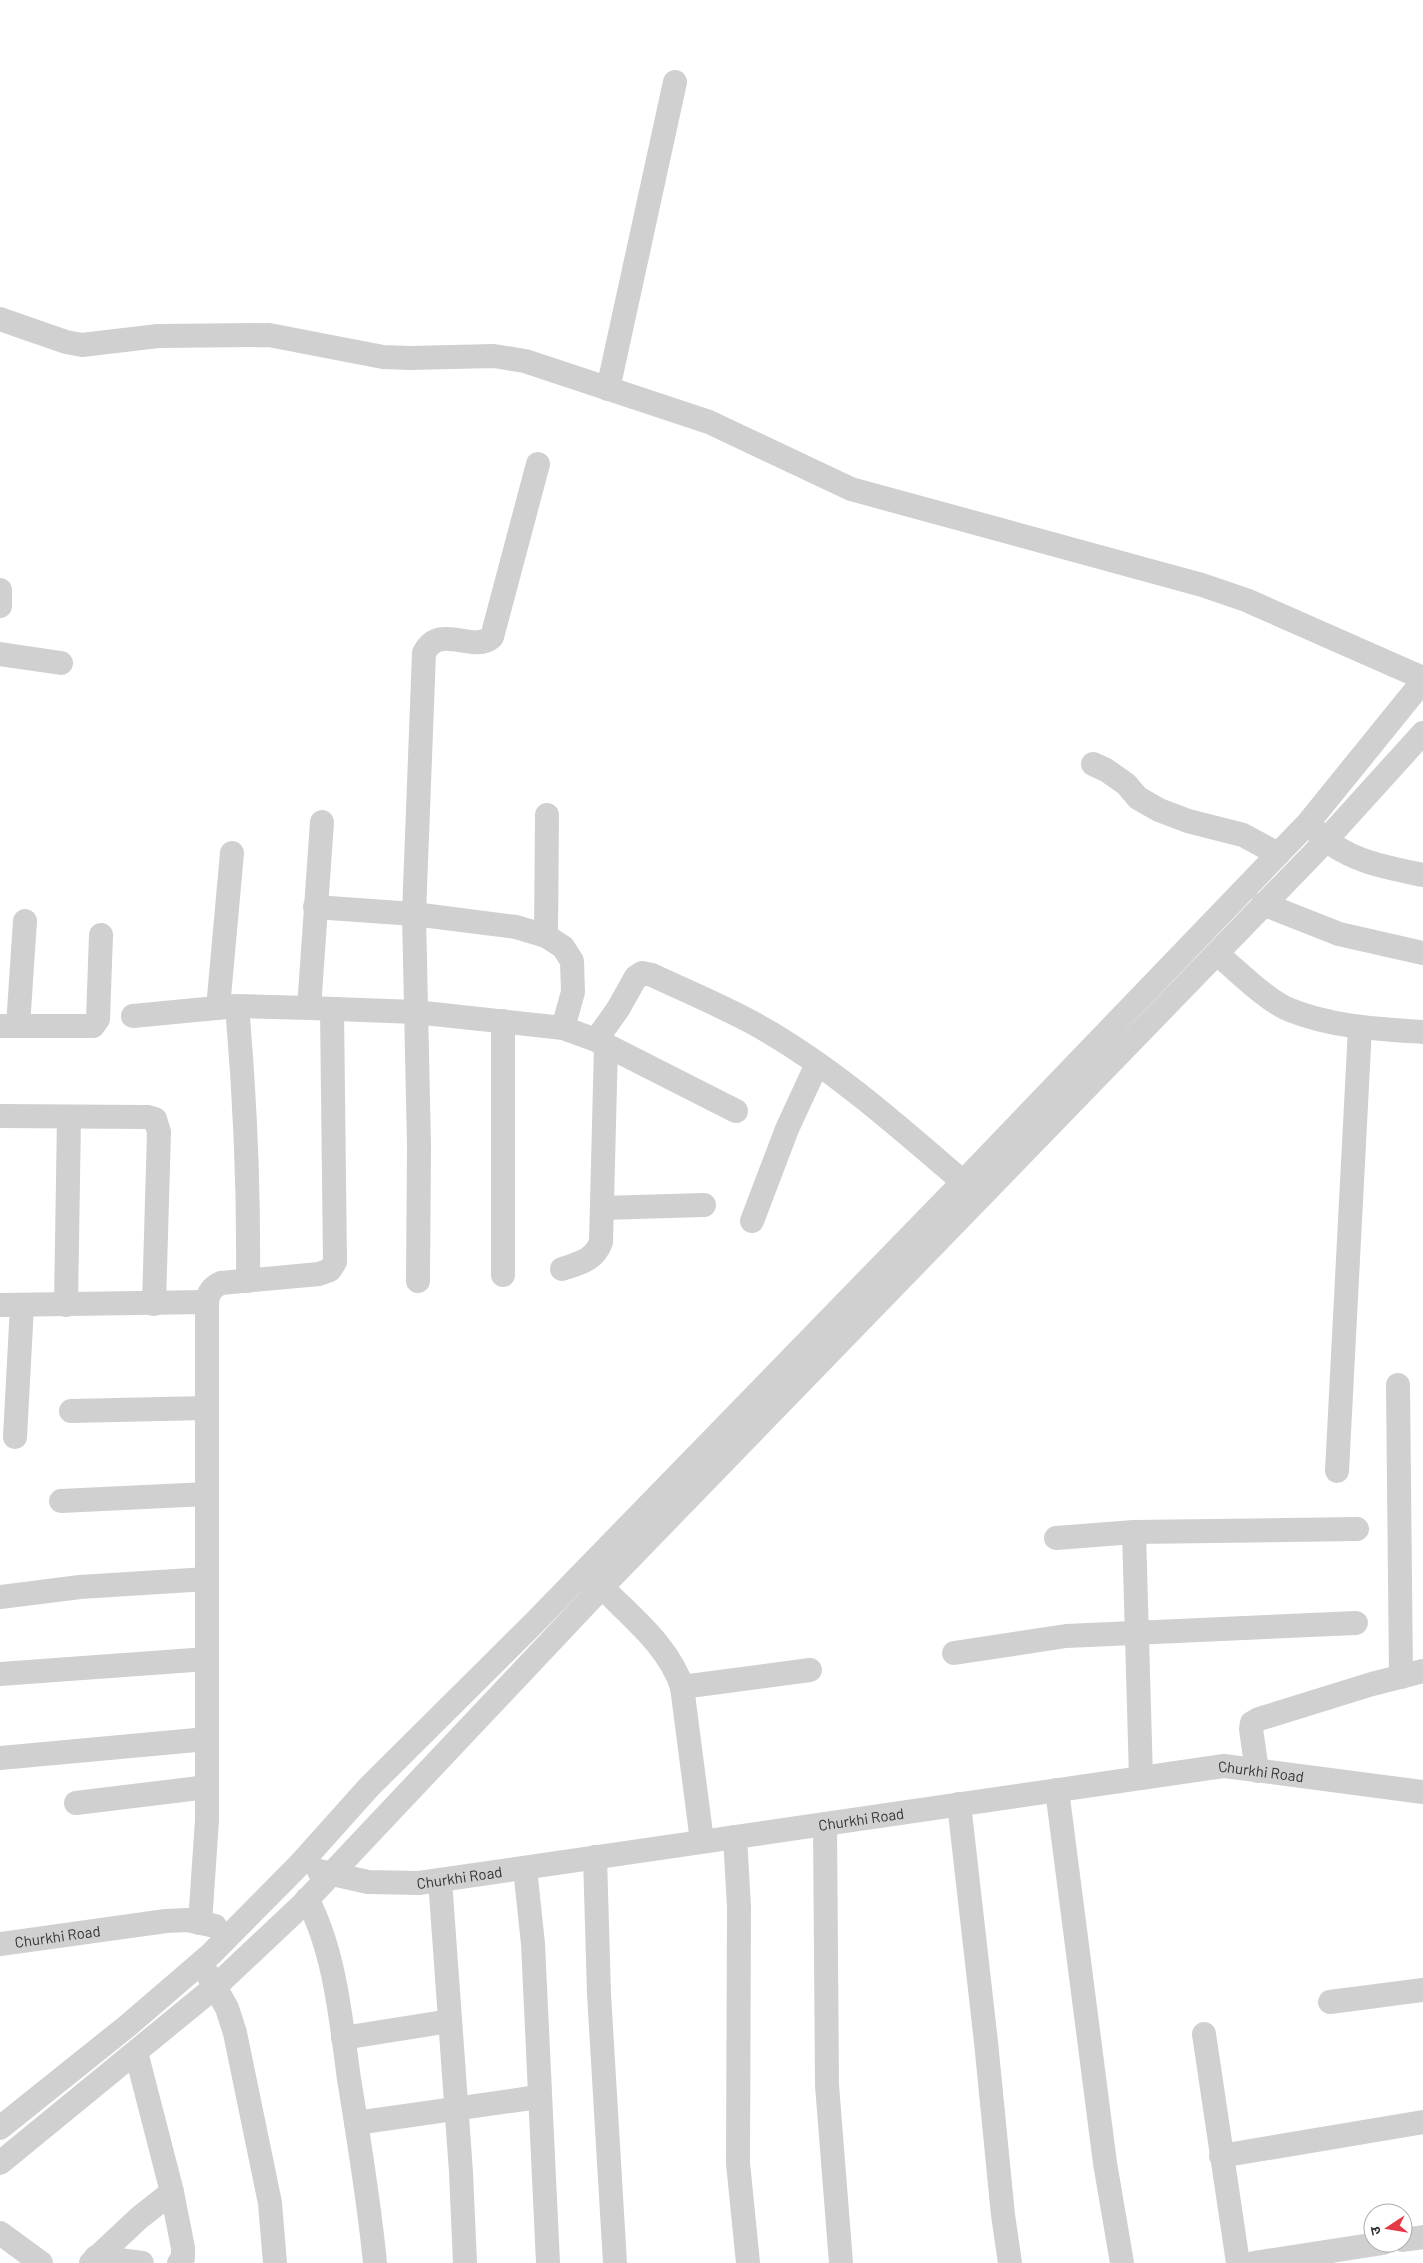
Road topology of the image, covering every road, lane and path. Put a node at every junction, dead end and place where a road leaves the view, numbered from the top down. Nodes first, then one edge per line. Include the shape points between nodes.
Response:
1 (675, 82) dead end
2 (0, 320) edge
3 (608, 389) junction
4 (538, 464) dead end
5 (0, 590) edge
6 (0, 606) edge
7 (0, 654) edge
8 (61, 663) dead end
9 (1423, 679) edge
10 (1423, 733) edge
11 (1093, 764) dead end
12 (547, 815) dead end
13 (322, 822) dead end
14 (1308, 823) junction
15 (1326, 841) junction
16 (232, 853) dead end
17 (1278, 854) junction
18 (1423, 874) edge
19 (1263, 904) junction
20 (315, 907) junction
21 (414, 914) junction
22 (24, 921) dead end
23 (101, 935) dead end
24 (546, 936) junction
25 (1423, 953) edge
26 (1216, 954) junction
27 (228, 1007) junction
28 (308, 1008) junction
29 (332, 1009) junction
30 (415, 1012) junction
31 (133, 1016) dead end
32 (503, 1021) junction
33 (9, 1026) edge
34 (563, 1028) junction
35 (1360, 1028) junction
36 (1423, 1032) edge
37 (601, 1042) junction
38 (817, 1064) junction
39 (736, 1111) dead end
40 (0, 1116) edge
41 (69, 1117) junction
42 (963, 1182) junction
43 (704, 1205) dead end
44 (602, 1208) junction
45 (752, 1221) dead end
46 (562, 1269) dead end
47 (503, 1275) dead end
48 (248, 1281) junction
49 (418, 1281) dead end
50 (207, 1302) junction
51 (154, 1304) junction
52 (11, 1305) edge
53 (66, 1305) junction
54 (1398, 1385) dead end
55 (207, 1408) junction
56 (71, 1411) dead end
57 (14, 1437) dead end
58 (1337, 1471) dead end
59 (207, 1494) junction
60 (61, 1501) dead end
61 (1357, 1529) dead end
62 (1134, 1532) junction
63 (1056, 1538) dead end
64 (207, 1579) junction
65 (602, 1587) junction
66 (0, 1597) edge
67 (1356, 1623) dead end
68 (1136, 1632) junction
69 (954, 1653) dead end
70 (207, 1659) junction
71 (810, 1670) dead end
72 (0, 1674) edge
73 (1412, 1674) edge
74 (682, 1687) junction
75 (207, 1739) junction
76 (0, 1758) edge
77 (1257, 1771) junction
78 (1141, 1778) junction
79 (207, 1787) junction
80 (1057, 1790) junction
81 (1423, 1792) edge
82 (76, 1803) dead end
83 (959, 1804) junction
84 (825, 1824) junction
85 (735, 1837) junction
86 (702, 1841) junction
87 (595, 1857) junction
88 (300, 1864) junction
89 (525, 1868) junction
90 (331, 1875) junction
91 (440, 1880) junction
92 (307, 1899) junction
93 (200, 1923) junction
94 (233, 1932) junction
95 (0, 1944) edge
96 (260, 1945) junction
97 (200, 1964) junction
98 (216, 1986) junction
99 (1423, 1990) edge
100 (1330, 2002) dead end
101 (450, 2021) junction
102 (1204, 2034) dead end
103 (344, 2038) junction
104 (136, 2052) junction
105 (538, 2097) junction
106 (455, 2108) junction
107 (1423, 2122) edge
108 (356, 2123) junction
109 (0, 2128) edge
110 (1221, 2156) junction
111 (0, 2163) edge
112 (172, 2192) junction
113 (0, 2233) edge
114 (1363, 2246) edge
115 (93, 2260) edge
116 (41, 2263) edge
117 (142, 2263) edge
118 (179, 2263) edge
119 (275, 2263) edge
120 (375, 2263) edge
121 (465, 2263) edge
122 (548, 2263) edge
123 (615, 2263) edge
124 (748, 2263) edge
125 (841, 2263) edge
126 (1010, 2263) edge
127 (1122, 2263) edge
128 (1238, 2263) edge
129 (1254, 2263) edge

1 - 3 street
2 - 3 street via 82,346 133,338 246,334 269,335 383,357 494,356 525,361
3 - 9 street via 709,422 850,489 1193,582 1237,597
4 - 21 street via 492,637 478,642 436,639 428,644 424,653
5 - 6 street
7 - 8 street
9 - 14 street
10 - 15 street
11 - 17 street via 1106,770 1126,784 1138,798 1159,810 1243,835
12 - 24 street
13 - 20 street
14 - 15 street
14 - 17 street
15 - 18 street via 1358,860
15 - 19 street
16 - 27 street
17 - 42 street
19 - 25 street via 1339,934
19 - 26 street
20 - 21 street
20 - 28 street
21 - 24 street via 516,927
21 - 30 street
22 - 33 street
23 - 33 street via 98,1019 93,1026
24 - 34 street via 563,947 572,961 572,992
26 - 35 street via 1289,1010
26 - 65 street
27 - 28 street
27 - 31 street
27 - 48 street via 246,1102
28 - 29 street
29 - 30 street
29 - 48 street via 335,1262 330,1270 319,1274
30 - 32 street
30 - 49 street via 419,1146
32 - 34 street
32 - 47 street
34 - 37 street
35 - 36 street
35 - 58 street
37 - 38 street via 636,977 642,973 755,1024
37 - 39 street
37 - 44 street
38 - 42 street via 876,1106
38 - 45 street via 787,1129
40 - 41 street
41 - 51 street via 148,1117 155,1119 158,1125
41 - 53 street
42 - 88 street via 537,1620 369,1787
43 - 44 street
44 - 46 street via 601,1242 597,1253 589,1260
48 - 50 street via 221,1283 214,1287
50 - 51 street
50 - 55 street
51 - 53 street
52 - 53 street
52 - 57 street
54 - 73 street
55 - 56 street
55 - 59 street
59 - 60 street
59 - 64 street
61 - 62 street
62 - 63 street
62 - 68 street
64 - 66 street via 89,1586
64 - 70 street
65 - 74 street via 665,1652
65 - 90 street
67 - 68 street
68 - 69 street via 1066,1636
68 - 78 street
70 - 72 street
70 - 75 street
71 - 74 street
73 - 77 street via 1252,1724
74 - 86 street
75 - 76 street
75 - 79 street
77 - 78 street, Churkhi Road via 1224,1766
77 - 81 street, Churkhi Road
78 - 80 street, Churkhi Road
79 - 82 street
79 - 93 street
80 - 83 street, Churkhi Road
80 - 127 street via 1105,2163
83 - 84 street, Churkhi Road
83 - 126 street
84 - 85 street, Churkhi Road
84 - 125 street via 827,2085
85 - 86 street, Churkhi Road
85 - 124 street via 739,1907 738,2163
86 - 87 street, Churkhi Road
87 - 89 street, Churkhi Road
87 - 123 street via 599,1994
88 - 90 street, Churkhi Road
88 - 94 street
89 - 91 street, Churkhi Road
89 - 105 street via 533,1944
90 - 91 street, Churkhi Road via 392,1884
90 - 92 street
91 - 101 street
92 - 96 street
92 - 103 street via 326,1942
93 - 94 street, Churkhi Road
93 - 95 street, Churkhi Road via 166,1921
94 - 96 street, Churkhi Road
94 - 97 street
96 - 98 street
97 - 98 street
97 - 109 street
98 - 104 street
98 - 119 street via 235,2032 270,2203
99 - 100 street
101 - 103 street
101 - 106 street
102 - 110 street
103 - 108 street
104 - 111 street
104 - 112 street
105 - 106 street
105 - 122 street
106 - 108 street
106 - 121 street
107 - 110 street
108 - 120 street
110 - 128 street
112 - 115 street
112 - 118 street via 184,2248
113 - 116 street
114 - 129 street
115 - 117 street

